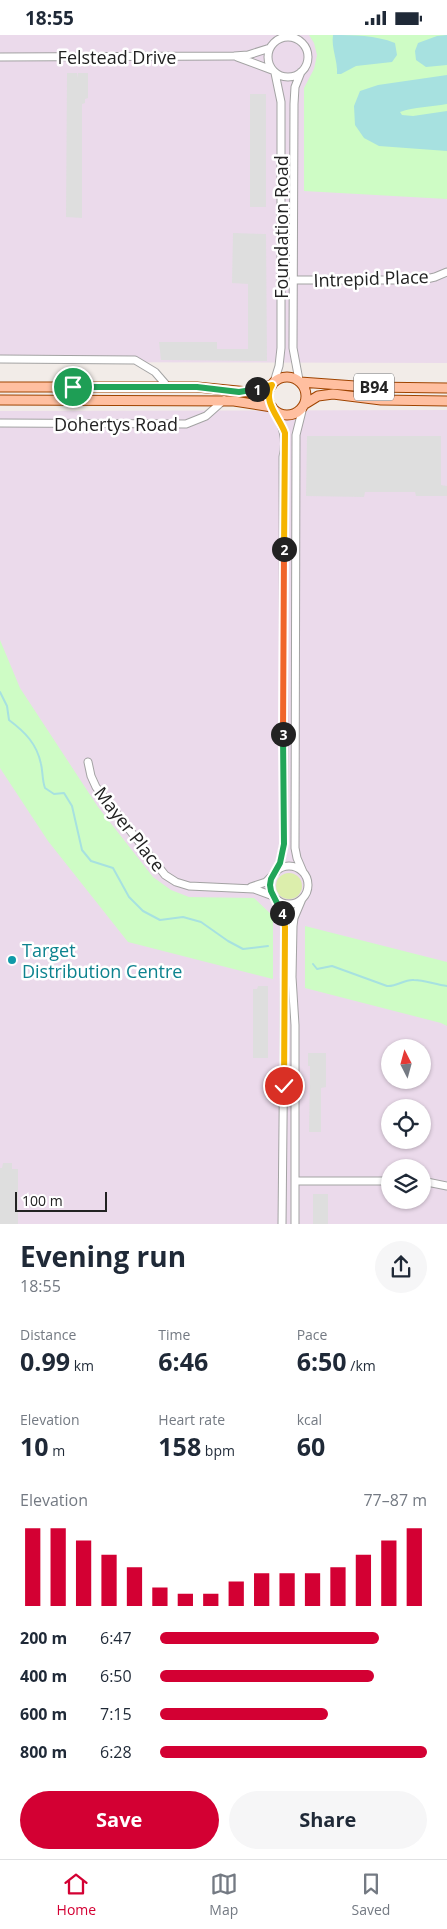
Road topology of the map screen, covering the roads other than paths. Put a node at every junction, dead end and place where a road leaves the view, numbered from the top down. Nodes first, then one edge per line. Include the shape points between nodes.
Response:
1 (299, 35) edge
2 (274, 41) edge
3 (303, 44) junction
4 (0, 57) edge
5 (234, 57) junction
6 (274, 71) junction
7 (301, 72) junction
8 (281, 155) junction
9 (294, 155) junction
10 (447, 271) edge
11 (294, 280) junction
12 (0, 359) edge
13 (300, 381) junction
14 (273, 383) junction
15 (0, 387) edge
16 (168, 387) junction
17 (447, 387) edge
18 (0, 400) edge
19 (224, 400) junction
20 (447, 401) edge
21 (304, 406) junction
22 (273, 409) junction
23 (0, 423) edge
24 (88, 761) dead end
25 (303, 872) junction
26 (275, 873) junction
27 (246, 888) junction
28 (274, 897) junction
29 (302, 899) junction
30 (295, 1181) junction
31 (381, 1181) edge
32 (431, 1183) edge
33 (447, 1187) edge
34 (282, 1224) edge
35 (295, 1224) edge

1 - 3 street
2 - 3 street via 286,37
2 - 5 street, Felstead Drive via 248,55
2 - 6 street via 268,59
3 - 7 street via 308,55
4 - 5 street, Felstead Drive
5 - 6 street, Felstead Drive
6 - 7 street via 288,77
6 - 8 street, Foundation Road via 281,102
7 - 9 street, Foundation Road via 295,87
8 - 9 street
8 - 14 street, Foundation Road via 281,348
9 - 11 street, Foundation Road
10 - 11 street, Intrepid Place via 422,280
11 - 13 street, Foundation Road via 294,358
12 - 16 street, Dohertys Road via 135,360 155,372
13 - 14 main road, B94 via 288,377
13 - 17 main road, B94 via 369,387
13 - 21 main road via 306,392
14 - 16 main road, Dohertys Road / B94 via 248,392
14 - 22 main road via 268,396
15 - 16 main road, Dohertys Road / B94
18 - 19 main road, Dohertys Road / B94
19 - 22 main road, Dohertys Road / B94 via 249,402
19 - 23 street, Dohertys Road via 206,416 186,424
20 - 21 main road, B94 via 380,400 333,394 318,396
21 - 22 main road, B94 via 289,415
21 - 25 street via 296,435 296,838 297,858
22 - 26 street via 285,433 284,844
24 - 27 street, Mayer Place via 96,787 165,875 198,888
25 - 26 street via 286,867
25 - 29 street via 308,883
26 - 27 street, Mayer Place via 266,882
26 - 28 street via 270,885
27 - 28 street, Mayer Place
28 - 29 street via 292,904
28 - 34 street via 282,910 285,927
29 - 30 street via 293,927
30 - 31 street
30 - 35 street
32 - 33 street

